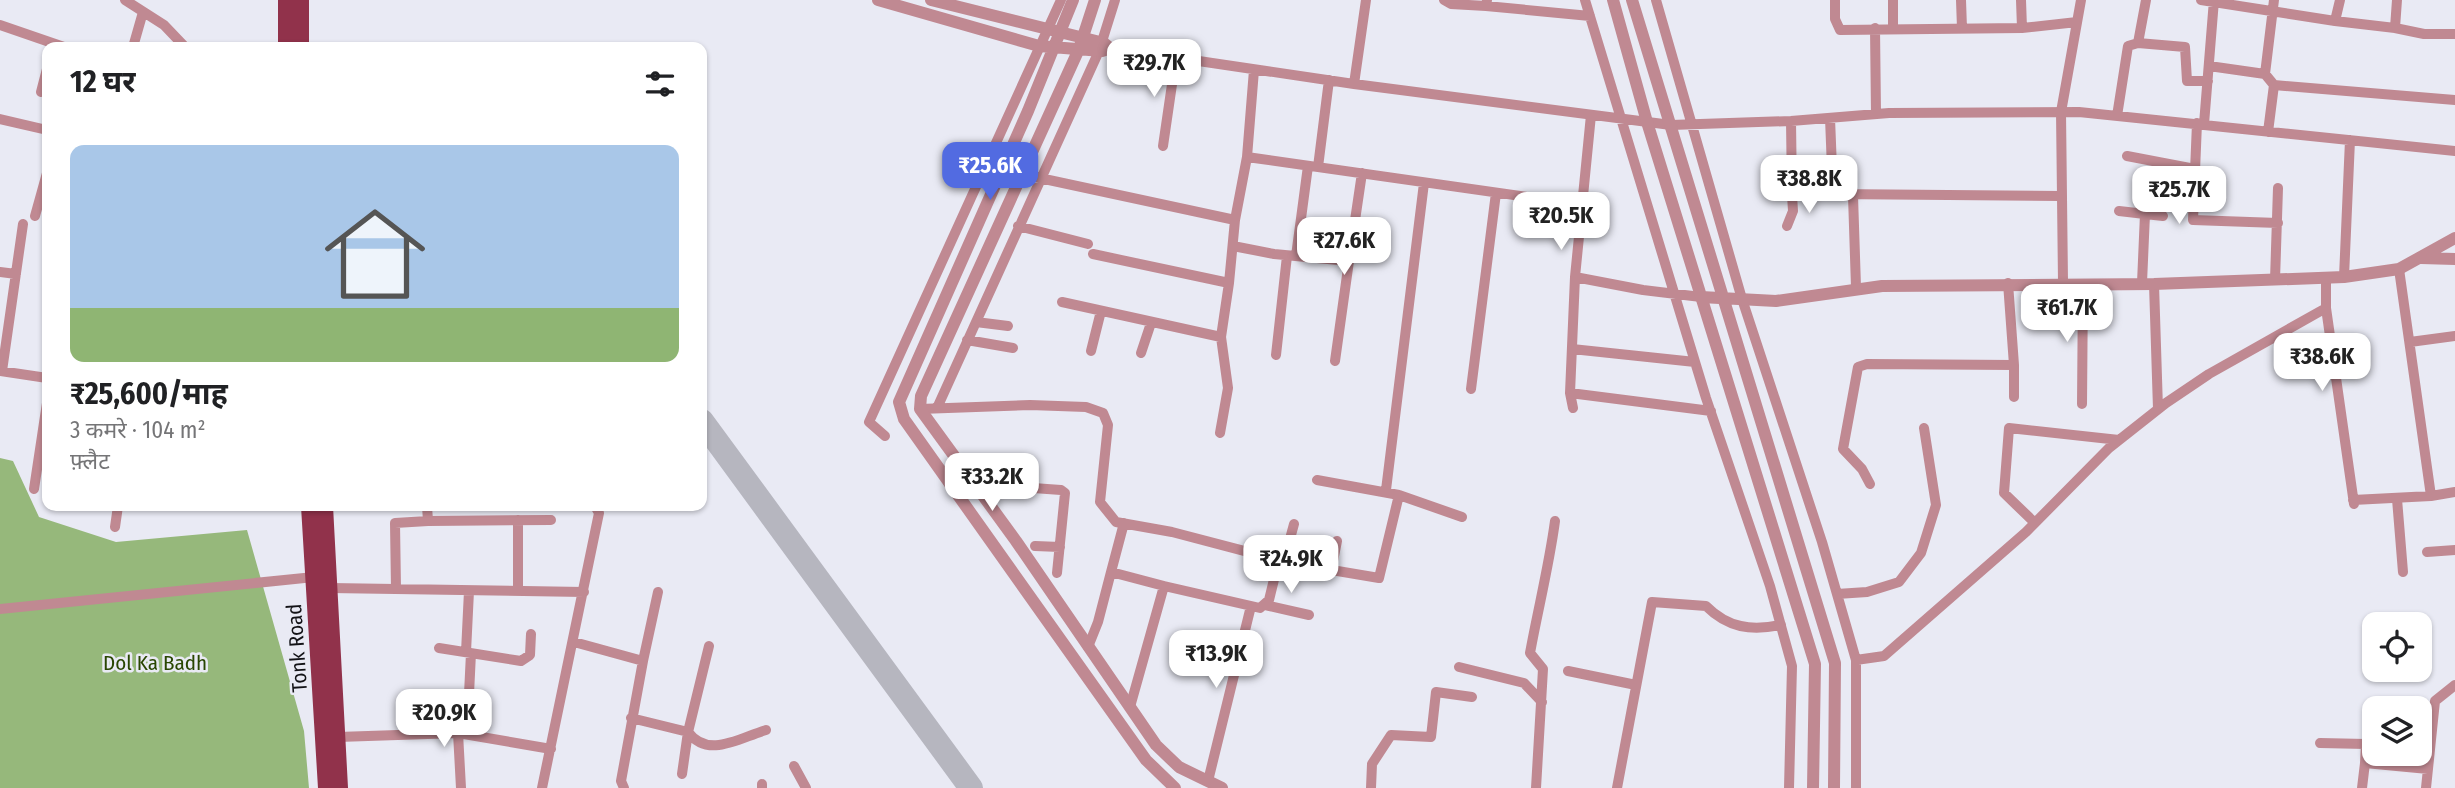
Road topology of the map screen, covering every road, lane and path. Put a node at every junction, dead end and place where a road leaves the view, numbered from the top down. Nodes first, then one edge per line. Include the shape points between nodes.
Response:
1 (125, 0) edge
2 (286, 0) edge
3 (301, 0) edge
4 (878, 0) edge
5 (930, 0) edge
6 (1061, 0) edge
7 (1073, 0) edge
8 (1095, 0) edge
9 (1115, 0) edge
10 (1366, 0) edge
11 (1444, 0) edge
12 (1586, 0) edge
13 (1613, 0) edge
14 (1632, 0) edge
15 (1656, 0) edge
16 (1835, 0) edge
17 (1893, 0) edge
18 (1961, 0) edge
19 (2021, 0) edge
20 (2081, 0) edge
21 (2146, 0) edge
22 (2201, 0) edge
23 (2274, 0) edge
24 (2340, 0) edge
25 (2397, 0) edge
26 (2214, 2) edge
27 (1487, 3) edge
28 (143, 12) junction
29 (2274, 12) junction
30 (1590, 16) junction
31 (2335, 21) junction
32 (2077, 22) junction
33 (0, 25) edge
34 (1875, 28) junction
35 (1893, 28) junction
36 (1962, 28) junction
37 (2022, 28) junction
38 (2395, 28) junction
39 (1046, 31) junction
40 (2455, 34) edge
41 (1060, 35) junction
42 (46, 42) edge
43 (134, 42) edge
44 (180, 42) edge
45 (286, 42) edge
46 (301, 42) edge
47 (2138, 43) junction
48 (1081, 44) junction
49 (1039, 46) junction
50 (1055, 47) junction
51 (1104, 47) junction
52 (1176, 57) junction
53 (2209, 66) junction
54 (1254, 70) junction
55 (2265, 74) junction
56 (1329, 80) junction
57 (2208, 81) junction
58 (1354, 84) junction
59 (2274, 85) junction
60 (42, 88) edge
61 (41, 92) dead end
62 (2455, 100) edge
63 (2061, 112) junction
64 (1876, 114) junction
65 (1591, 115) junction
66 (2117, 116) junction
67 (1830, 118) junction
68 (0, 119) edge
69 (1622, 119) junction
70 (1791, 121) junction
71 (1647, 122) junction
72 (2201, 124) junction
73 (1671, 125) junction
74 (1692, 126) junction
75 (42, 129) edge
76 (2268, 132) junction
77 (2350, 140) junction
78 (1163, 146) dead end
79 (2455, 151) edge
80 (2127, 156) dead end
81 (1247, 157) junction
82 (1313, 166) junction
83 (2194, 169) junction
84 (1362, 173) junction
85 (1021, 174) junction
86 (1040, 178) junction
87 (1424, 183) junction
88 (2278, 188) dead end
89 (42, 191) edge
90 (1496, 193) junction
91 (1833, 194) junction
92 (1792, 195) junction
93 (1853, 195) junction
94 (2060, 196) junction
95 (1583, 198) junction
96 (2119, 211) dead end
97 (2145, 214) junction
98 (35, 216) dead end
99 (2164, 216) dead end
100 (1235, 220) junction
101 (2277, 223) junction
102 (23, 224) dead end
103 (1018, 226) junction
104 (1787, 226) dead end
105 (2455, 238) edge
106 (1234, 246) junction
107 (1292, 256) junction
108 (2420, 258) junction
109 (2455, 259) edge
110 (1349, 261) junction
111 (2399, 269) junction
112 (0, 272) edge
113 (16, 274) junction
114 (1575, 277) junction
115 (2344, 277) junction
116 (2326, 278) junction
117 (2275, 280) junction
118 (2063, 282) junction
119 (1229, 283) junction
120 (2008, 283) junction
121 (2083, 284) junction
122 (2148, 284) junction
123 (1856, 287) junction
124 (1675, 293) junction
125 (1701, 297) junction
126 (1721, 298) junction
127 (1742, 299) junction
128 (1062, 302) dead end
129 (2326, 308) junction
130 (1101, 311) junction
131 (975, 322) junction
132 (1151, 323) junction
133 (1008, 326) dead end
134 (2455, 336) edge
135 (1221, 337) junction
136 (967, 340) junction
137 (2410, 342) junction
138 (1013, 348) dead end
139 (1573, 349) junction
140 (1091, 351) dead end
141 (1141, 353) dead end
142 (1276, 355) dead end
143 (1335, 361) dead end
144 (1695, 362) junction
145 (2014, 365) junction
146 (1, 371) edge
147 (42, 377) edge
148 (1471, 389) dead end
149 (1570, 393) junction
150 (2014, 397) dead end
151 (2082, 404) dead end
152 (937, 408) junction
153 (1573, 408) dead end
154 (920, 409) junction
155 (2158, 409) junction
156 (1710, 411) junction
157 (904, 419) junction
158 (1924, 428) dead end
159 (1220, 433) dead end
160 (42, 436) edge
161 (885, 436) dead end
162 (2119, 440) junction
163 (1317, 480) dead end
164 (975, 484) junction
165 (1870, 484) dead end
166 (34, 489) dead end
167 (1386, 490) junction
168 (2455, 492) edge
169 (1399, 495) junction
170 (2431, 496) junction
171 (2397, 499) junction
172 (117, 511) edge
173 (309, 511) edge
174 (325, 511) edge
175 (427, 511) edge
176 (598, 511) edge
177 (1462, 517) dead end
178 (518, 520) junction
179 (551, 520) dead end
180 (428, 521) junction
181 (1555, 521) dead end
182 (1124, 523) junction
183 (2035, 523) junction
184 (1294, 524) dead end
185 (115, 527) dead end
186 (1337, 541) dead end
187 (1035, 546) dead end
188 (1060, 547) junction
189 (2455, 550) edge
190 (2427, 552) dead end
191 (1282, 560) junction
192 (1331, 571) junction
193 (1111, 572) junction
194 (2403, 572) dead end
195 (1058, 573) dead end
196 (314, 577) junction
197 (1164, 586) junction
198 (330, 588) junction
199 (396, 589) junction
200 (469, 591) junction
201 (518, 591) junction
202 (657, 592) dead end
203 (584, 593) junction
204 (1837, 594) junction
205 (1251, 606) junction
206 (1265, 606) junction
207 (0, 609) edge
208 (1309, 615) dead end
209 (1781, 625) junction
210 (531, 634) dead end
211 (574, 642) junction
212 (709, 646) dead end
213 (1088, 647) junction
214 (439, 648) dead end
215 (468, 652) junction
216 (1856, 660) junction
217 (643, 661) junction
218 (1459, 667) dead end
219 (1568, 671) dead end
220 (1636, 685) junction
221 (2455, 685) edge
222 (469, 694) dead end
223 (1472, 697) dead end
224 (1542, 702) junction
225 (1130, 707) junction
226 (631, 718) junction
227 (766, 730) dead end
228 (688, 732) junction
229 (458, 733) junction
230 (338, 737) junction
231 (2320, 743) dead end
232 (2362, 744) edge
233 (551, 749) junction
234 (794, 766) dead end
235 (2365, 766) edge
236 (2396, 766) edge
237 (2428, 769) junction
238 (682, 774) dead end
239 (1208, 781) junction
240 (326, 788) edge
241 (340, 788) edge
242 (461, 788) edge
243 (542, 788) edge
244 (624, 788) edge
245 (806, 788) edge
246 (1175, 788) edge
247 (1223, 788) edge
248 (1371, 788) edge
249 (1536, 788) edge
250 (1617, 788) edge
251 (1789, 788) edge
252 (1813, 788) edge
253 (1834, 788) edge
254 (1856, 788) edge
255 (2362, 788) edge
256 (2426, 788) edge

1 - 28 street
2 - 45 main road
3 - 46 main road
4 - 49 street
5 - 39 street
6 - 39 street
7 - 41 street
8 - 48 street
9 - 51 street
10 - 58 street
11 - 27 street via 1451,4
12 - 30 street
13 - 71 street
14 - 73 street
15 - 74 street
16 - 34 street via 1840,30
17 - 35 street
18 - 36 street
19 - 37 street
20 - 32 street
21 - 47 street
22 - 26 street
23 - 29 street
24 - 31 street
25 - 38 street
26 - 29 street
26 - 53 street
27 - 30 street
28 - 43 street
28 - 44 street
29 - 31 street
29 - 55 street
30 - 69 street
31 - 38 street
32 - 37 street
32 - 63 street
33 - 42 street
34 - 35 street
34 - 64 street
35 - 36 street
36 - 37 street
38 - 40 street
39 - 41 street
39 - 49 street
41 - 48 street
41 - 50 street
47 - 57 street via 2185,47 2187,81
47 - 66 street via 2128,46
48 - 50 street
48 - 51 street
48 - 85 street
49 - 50 street
49 - 161 street via 869,422
50 - 157 street via 899,402
51 - 52 street
51 - 86 street
52 - 54 street
52 - 78 street
53 - 55 street
53 - 57 street
54 - 56 street
54 - 81 street
55 - 59 street
56 - 58 street
56 - 82 street
57 - 72 street
58 - 65 street
59 - 62 street
59 - 76 street
60 - 61 street
63 - 64 street
63 - 66 street
63 - 94 street
64 - 67 street
65 - 69 street
65 - 95 street
66 - 72 street
67 - 70 street
67 - 91 street
68 - 75 street
69 - 71 street
69 - 124 street
70 - 74 street
70 - 92 street
71 - 73 street
71 - 125 street
72 - 76 street
72 - 83 street
73 - 74 street
73 - 126 street
74 - 127 street
76 - 77 street
77 - 79 street
77 - 115 street
80 - 83 street
81 - 82 street
81 - 100 street
82 - 84 street
82 - 107 street
83 - 101 street via 2193,220
84 - 87 street
84 - 110 street
85 - 86 street
85 - 154 street via 921,396
86 - 100 street
86 - 103 street
87 - 90 street
87 - 167 street
88 - 101 street
89 - 98 street
90 - 95 street via 1563,202
90 - 148 street
91 - 92 street
91 - 93 street
92 - 104 street via 1793,212
93 - 94 street
93 - 123 street
94 - 118 street
95 - 114 street
96 - 97 street
97 - 99 street
97 - 122 street
100 - 106 street
101 - 117 street
102 - 113 street
103 - 119 street
103 - 131 street
105 - 108 street
106 - 107 street
106 - 119 street
107 - 110 street
107 - 142 street
108 - 109 street
108 - 111 street
110 - 143 street
111 - 115 street
111 - 137 street
112 - 113 street
113 - 146 street
114 - 124 street
114 - 139 street
115 - 116 street
116 - 117 street
116 - 129 street
117 - 122 street
118 - 120 street
118 - 121 street
119 - 135 street
120 - 123 street
120 - 145 street
121 - 122 street
121 - 151 street
122 - 155 street
123 - 127 street via 1808,299
124 - 125 street
124 - 144 street
125 - 126 street
125 - 252 street via 1815,664
126 - 127 street
126 - 253 street via 1835,663
127 - 204 street
128 - 130 street
129 - 155 street via 2209,374
129 - 171 street via 2354,503
130 - 132 street
130 - 140 street
131 - 133 street
131 - 136 street
132 - 135 street
132 - 141 street
134 - 137 street
135 - 159 street via 1228,388
136 - 138 street
136 - 152 street
137 - 170 street
139 - 144 street
139 - 149 street
144 - 156 street
145 - 150 street
145 - 165 street via 1858,367 1843,449
146 - 147 street
149 - 153 street
149 - 156 street
152 - 154 street
152 - 182 street via 1044,405 1086,407 1103,413 1108,425 1100,502 1116,522
154 - 157 street
154 - 164 street
155 - 162 street
156 - 209 street
157 - 246 street via 1146,760
158 - 204 street via 1936,505 1921,553 1899,582 1867,592
160 - 166 street
162 - 183 street
162 - 183 street via 2009,428 2004,493
163 - 167 street
164 - 188 street via 1061,490 1066,499
164 - 213 street
167 - 169 street
168 - 170 street
169 - 177 street
169 - 192 street via 1379,578
170 - 171 street
171 - 194 street
172 - 185 street
173 - 196 main road, Tonk Road
174 - 198 main road, Tonk Road
175 - 180 street
176 - 203 street
178 - 179 street
178 - 180 street
178 - 201 street
180 - 199 street via 395,523
181 - 224 street via 1530,653 1542,669
182 - 191 street
182 - 193 street
183 - 216 street via 1884,656
184 - 191 street
186 - 192 street
187 - 188 street
188 - 195 street
189 - 190 street
191 - 192 street
191 - 206 street
193 - 197 street
193 - 213 street
196 - 207 street
196 - 240 main road, Tonk Road
197 - 205 street
197 - 225 street
198 - 199 street
198 - 230 main road, Tonk Road
199 - 200 street
200 - 201 street
200 - 215 street
201 - 203 street
202 - 217 street
203 - 211 street
204 - 216 street
205 - 206 street
205 - 239 street
206 - 208 street
209 - 220 street via 1754,630 1719,619 1706,606 1652,603
209 - 251 street via 1792,666
210 - 215 street via 527,659
211 - 217 street
211 - 233 street
212 - 228 street
213 - 225 street
214 - 215 street
215 - 222 street
216 - 254 street
217 - 226 street
218 - 224 street via 1524,683
219 - 220 street
220 - 250 street
221 - 237 street via 2435,701
223 - 248 street via 1436,692 1431,737 1391,735 1372,764
224 - 249 street
225 - 239 street via 1156,745 1179,767
226 - 228 street
226 - 244 street via 621,781
227 - 228 street via 712,747 701,746
228 - 238 street
229 - 230 street
229 - 233 street
229 - 242 street
230 - 241 main road, Tonk Road
231 - 232 street
233 - 243 street
234 - 245 street
235 - 255 street
236 - 237 street
237 - 256 street
239 - 247 street

